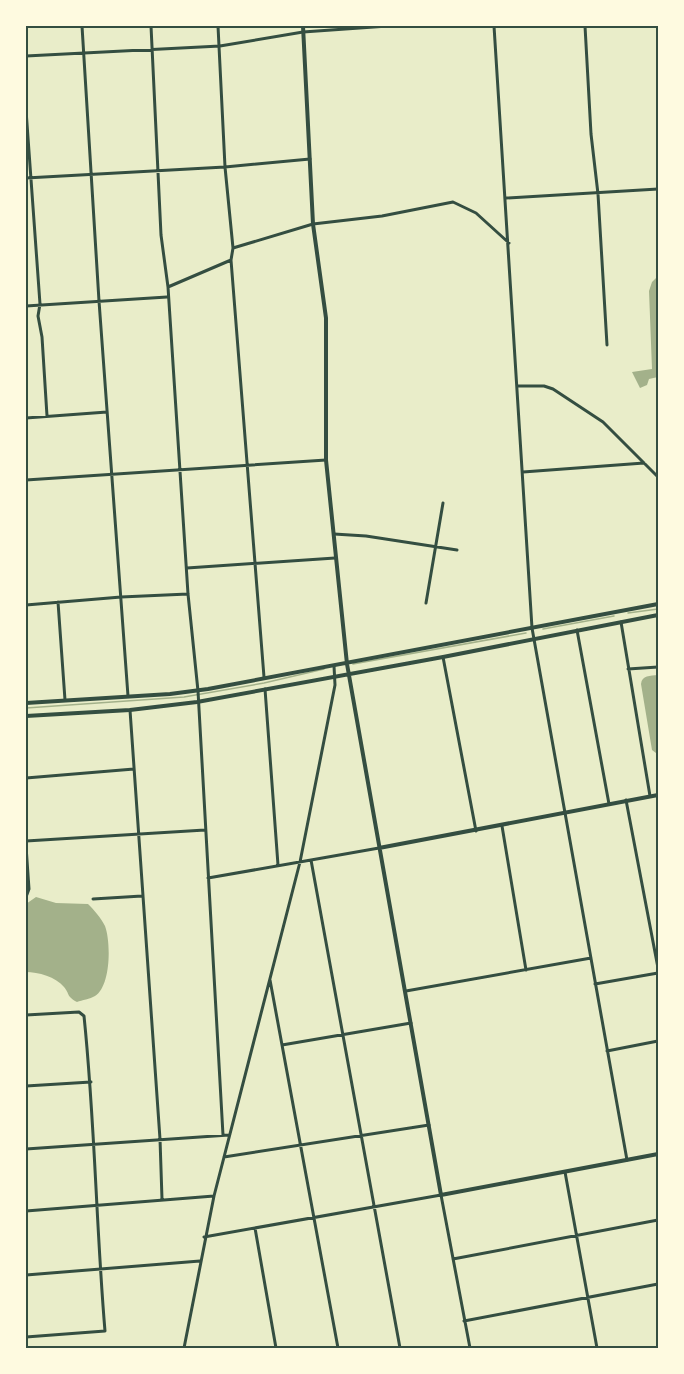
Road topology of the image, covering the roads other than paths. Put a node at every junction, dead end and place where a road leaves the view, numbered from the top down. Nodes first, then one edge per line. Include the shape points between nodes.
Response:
1 (82, 26) edge
2 (151, 26) edge
3 (219, 26) edge
4 (303, 26) edge
5 (388, 26) edge
6 (494, 26) edge
7 (585, 26) edge
8 (368, 27) edge
9 (303, 32) junction
10 (220, 46) junction
11 (152, 48) junction
12 (84, 52) junction
13 (26, 56) edge
14 (26, 111) edge
15 (310, 159) junction
16 (225, 166) junction
17 (157, 170) junction
18 (93, 174) junction
19 (28, 178) edge
20 (658, 189) edge
21 (598, 194) junction
22 (506, 198) junction
23 (313, 224) junction
24 (509, 243) junction
25 (232, 248) junction
26 (231, 260) junction
27 (168, 286) junction
28 (168, 297) junction
29 (99, 302) junction
30 (40, 304) junction
31 (26, 306) edge
32 (607, 345) dead end
33 (517, 386) junction
34 (107, 412) junction
35 (47, 416) junction
36 (26, 418) edge
37 (326, 460) junction
38 (644, 463) junction
39 (246, 465) junction
40 (179, 469) junction
41 (522, 472) junction
42 (111, 474) junction
43 (658, 477) edge
44 (26, 480) edge
45 (443, 503) dead end
46 (334, 534) junction
47 (435, 548) junction
48 (457, 550) dead end
49 (335, 558) junction
50 (253, 562) junction
51 (186, 568) junction
52 (188, 594) junction
53 (121, 597) junction
54 (58, 602) junction
55 (426, 603) dead end
56 (658, 604) edge
57 (26, 605) edge
58 (658, 615) edge
59 (621, 622) junction
60 (578, 630) junction
61 (533, 634) junction
62 (443, 657) junction
63 (347, 664) junction
64 (334, 666) junction
65 (658, 667) edge
66 (628, 669) junction
67 (348, 674) junction
68 (335, 676) junction
69 (264, 677) junction
70 (265, 689) junction
71 (198, 691) junction
72 (128, 696) junction
73 (65, 700) junction
74 (197, 702) junction
75 (26, 703) edge
76 (130, 710) junction
77 (26, 716) edge
78 (134, 769) junction
79 (26, 778) edge
80 (658, 795) edge
81 (650, 796) junction
82 (627, 800) junction
83 (609, 804) junction
84 (565, 813) junction
85 (502, 825) junction
86 (205, 830) junction
87 (476, 831) junction
88 (139, 834) junction
89 (26, 841) edge
90 (26, 846) edge
91 (379, 848) junction
92 (311, 860) junction
93 (300, 862) junction
94 (278, 865) junction
95 (208, 878) junction
96 (143, 896) junction
97 (26, 897) edge
98 (93, 899) dead end
99 (591, 958) junction
100 (658, 968) edge
101 (526, 970) junction
102 (658, 973) edge
103 (270, 979) junction
104 (595, 984) junction
105 (406, 991) junction
106 (26, 1015) edge
107 (411, 1023) junction
108 (343, 1034) junction
109 (658, 1041) edge
110 (282, 1045) junction
111 (608, 1051) junction
112 (91, 1082) junction
113 (26, 1086) edge
114 (429, 1125) junction
115 (223, 1135) junction
116 (229, 1135) junction
117 (361, 1135) junction
118 (160, 1139) junction
119 (94, 1143) junction
120 (300, 1145) junction
121 (26, 1149) edge
122 (658, 1154) edge
123 (224, 1157) junction
124 (627, 1160) junction
125 (565, 1172) junction
126 (441, 1195) junction
127 (214, 1196) junction
128 (162, 1199) junction
129 (95, 1206) junction
130 (375, 1208) junction
131 (26, 1211) edge
132 (313, 1218) junction
133 (658, 1220) edge
134 (255, 1228) junction
135 (576, 1236) junction
136 (204, 1237) junction
137 (453, 1259) junction
138 (200, 1261) junction
139 (99, 1269) junction
140 (26, 1275) edge
141 (658, 1284) edge
142 (588, 1298) junction
143 (464, 1321) junction
144 (26, 1337) edge
145 (184, 1348) edge
146 (276, 1348) edge
147 (338, 1348) edge
148 (400, 1348) edge
149 (470, 1348) edge
150 (597, 1348) edge

1 - 12 street
2 - 11 street
3 - 10 street
4 - 9 street
5 - 8 street
6 - 22 street
7 - 21 street
8 - 9 street
9 - 10 street
9 - 15 street
10 - 11 street
10 - 16 street
11 - 12 street
11 - 17 street
12 - 13 street
12 - 18 street
14 - 19 street
15 - 16 street
15 - 23 street
16 - 17 street
16 - 25 street
17 - 18 street
17 - 27 street
18 - 19 street
18 - 29 street
19 - 30 street
20 - 21 street
21 - 22 street
21 - 32 street
22 - 24 street
23 - 24 street via 453,202 476,213
23 - 25 street
23 - 37 street via 326,318
24 - 33 street
25 - 26 street
26 - 27 street
26 - 39 street
27 - 28 street
28 - 29 street
28 - 40 street
29 - 30 street
29 - 34 street
30 - 31 street
30 - 35 street
33 - 38 street via 553,389 603,422
33 - 41 street
34 - 35 street
34 - 42 street
35 - 36 street
37 - 39 street
37 - 46 street
38 - 41 street
38 - 43 street
39 - 40 street
39 - 50 street
40 - 42 street
40 - 51 street
41 - 61 street
42 - 44 street
42 - 53 street
45 - 47 street
46 - 47 street
46 - 49 street
47 - 48 street
47 - 55 street
49 - 50 street
49 - 63 street
50 - 51 street
50 - 69 street
51 - 52 street
52 - 53 street
52 - 71 street
53 - 54 street
53 - 72 street
54 - 57 street
54 - 73 street
56 - 61 street
58 - 59 street
59 - 60 street
59 - 66 street
60 - 61 street
60 - 83 street
61 - 62 street
61 - 63 street
61 - 84 street
62 - 67 street
62 - 87 street
63 - 64 street
63 - 67 street
64 - 68 street
64 - 69 street
65 - 66 street
66 - 81 street
67 - 68 street
67 - 91 street
68 - 70 street
68 - 93 street
69 - 71 street
70 - 74 street
70 - 94 street
71 - 72 street
71 - 74 street
72 - 73 street
73 - 75 street
74 - 76 street
74 - 86 street
76 - 77 street
76 - 78 street
78 - 79 street
78 - 88 street
80 - 81 street
81 - 82 street
82 - 83 street
82 - 100 street
83 - 84 street
84 - 85 street
84 - 99 street
85 - 87 street
85 - 101 street
86 - 88 street
86 - 95 street
87 - 91 street
88 - 89 street
88 - 96 street
90 - 97 street
91 - 92 street
91 - 105 street
92 - 93 street
92 - 108 street
93 - 94 street
93 - 103 street
94 - 95 street
95 - 115 street
96 - 98 street
96 - 118 street
99 - 101 street
99 - 104 street
101 - 105 street
102 - 104 street
103 - 110 street
103 - 116 street
104 - 111 street
105 - 107 street
106 - 112 street via 82,1013
107 - 108 street
107 - 114 street
108 - 110 street
108 - 117 street
109 - 111 street
110 - 120 street
111 - 124 street
112 - 113 street
112 - 119 street
114 - 117 street
114 - 126 street
115 - 116 street
115 - 118 street
116 - 123 street
117 - 120 street
117 - 130 street
118 - 119 street
118 - 128 street
119 - 121 street
119 - 129 street
120 - 123 street
120 - 132 street
122 - 124 street
123 - 127 street
124 - 125 street
125 - 126 street
125 - 135 street
126 - 130 street
126 - 137 street
127 - 128 street
127 - 136 street
128 - 129 street
129 - 131 street
129 - 139 street
130 - 132 street
130 - 148 street
132 - 134 street
132 - 147 street
133 - 135 street
134 - 136 street
134 - 146 street
135 - 137 street
135 - 142 street
136 - 138 street
137 - 143 street
138 - 139 street
138 - 145 street
139 - 140 street
139 - 144 street via 105,1331
141 - 142 street
142 - 143 street
142 - 150 street
143 - 149 street

